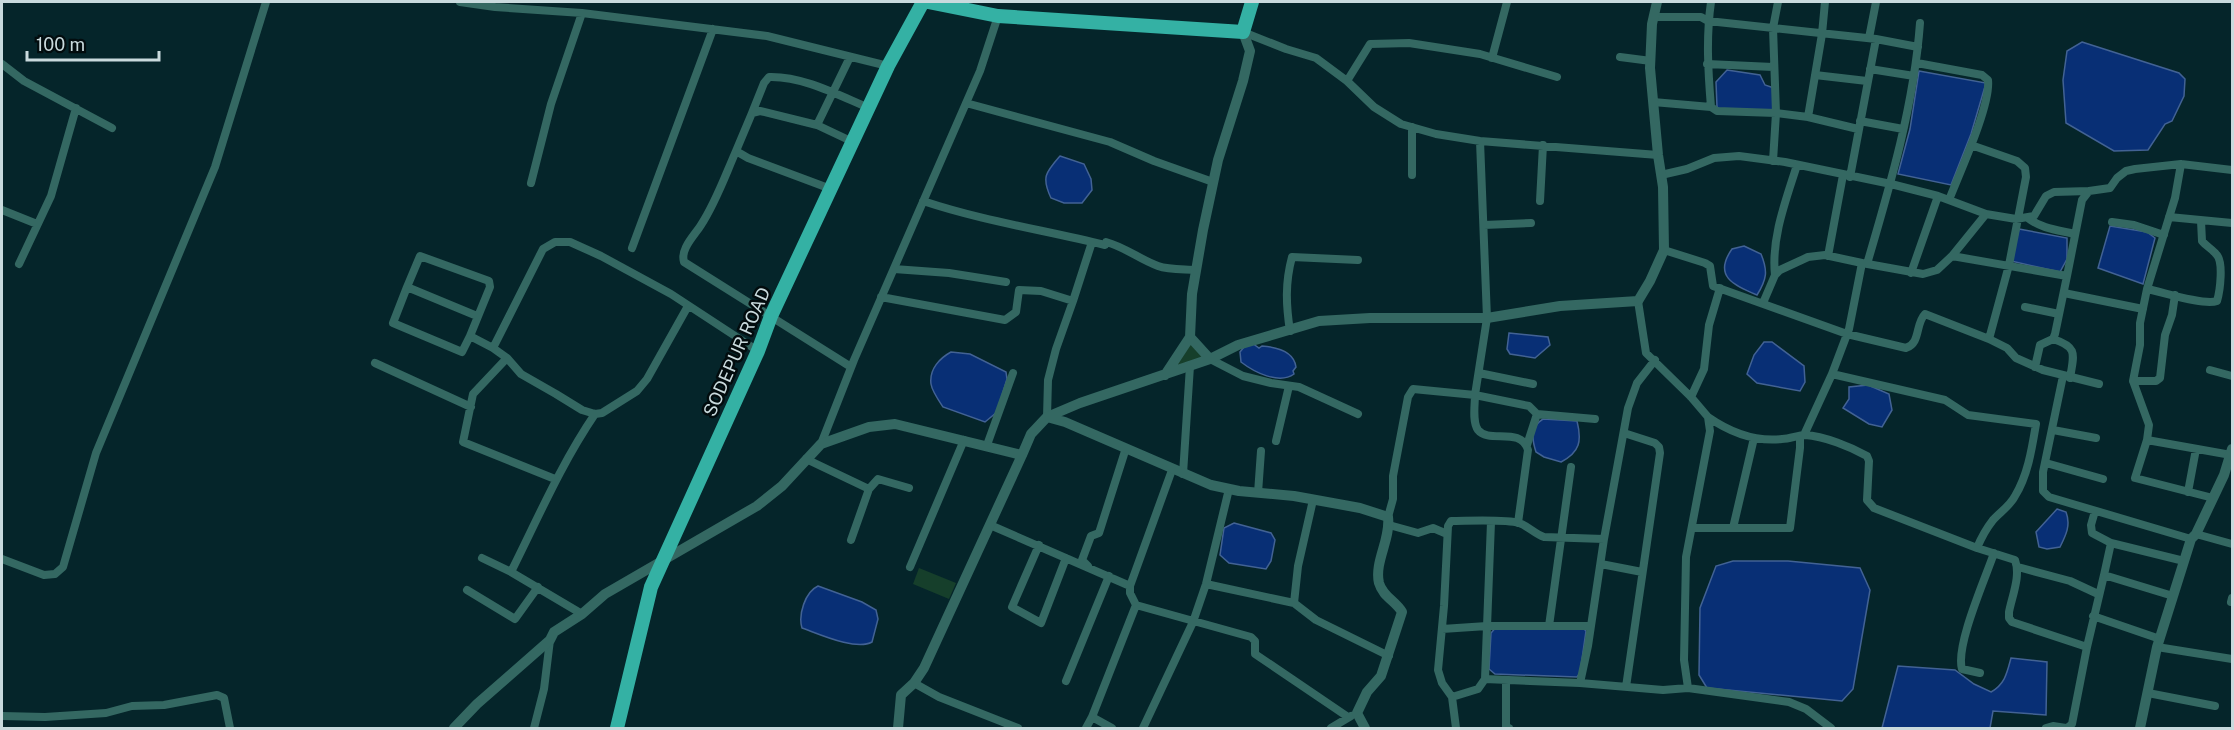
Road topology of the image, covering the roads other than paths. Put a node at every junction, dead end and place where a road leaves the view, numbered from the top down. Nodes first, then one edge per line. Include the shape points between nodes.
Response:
1 (266, 2) edge
2 (460, 2) edge
3 (574, 2) edge
4 (923, 2) edge
5 (928, 2) edge
6 (1252, 2) edge
7 (1508, 2) edge
8 (1656, 2) edge
9 (1711, 2) edge
10 (1778, 2) edge
11 (1825, 2) edge
12 (1876, 2) edge
13 (524, 5) edge
14 (578, 12) junction
15 (998, 16) junction
16 (1654, 16) junction
17 (1708, 21) junction
18 (1920, 23) dead end
19 (1773, 28) junction
20 (713, 29) junction
21 (1243, 32) junction
22 (1822, 33) junction
23 (1872, 39) junction
24 (1918, 46) junction
25 (850, 57) junction
26 (1620, 57) dead end
27 (1492, 58) junction
28 (1651, 61) junction
29 (1917, 63) junction
30 (2, 64) edge
31 (1707, 64) junction
32 (888, 66) junction
33 (1773, 67) junction
34 (1870, 69) junction
35 (1815, 75) junction
36 (1914, 76) junction
37 (1557, 77) dead end
38 (1347, 81) junction
39 (1867, 81) junction
40 (833, 93) junction
41 (1653, 102) junction
42 (966, 103) junction
43 (1711, 107) junction
44 (76, 108) junction
45 (869, 108) junction
46 (752, 113) junction
47 (1776, 113) junction
48 (1808, 117) junction
49 (817, 124) junction
50 (1859, 125) junction
51 (1412, 127) junction
52 (112, 128) dead end
53 (1903, 129) junction
54 (1480, 141) junction
55 (853, 142) junction
56 (1971, 144) junction
57 (1543, 145) junction
58 (736, 151) junction
59 (1658, 155) junction
60 (1773, 162) junction
61 (2181, 164) junction
62 (1797, 165) junction
63 (2232, 170) edge
64 (1661, 175) junction
65 (1412, 176) dead end
66 (1846, 176) junction
67 (1213, 182) junction
68 (531, 183) dead end
69 (1891, 184) junction
70 (831, 189) junction
71 (2089, 191) junction
72 (1938, 196) junction
73 (1949, 200) junction
74 (923, 201) junction
75 (1540, 201) dead end
76 (2, 210) edge
77 (1986, 214) junction
78 (2169, 217) junction
79 (2028, 218) junction
80 (2016, 219) junction
81 (2201, 221) junction
82 (2112, 222) dead end
83 (1531, 223) dead end
84 (2232, 223) edge
85 (37, 224) junction
86 (1484, 225) junction
87 (2075, 234) junction
88 (2164, 235) junction
89 (1092, 242) junction
90 (632, 248) dead end
91 (1664, 250) junction
92 (1952, 255) junction
93 (1828, 256) junction
94 (1358, 260) dead end
95 (1864, 263) junction
96 (19, 264) dead end
97 (2009, 265) junction
98 (894, 268) junction
99 (1196, 270) junction
100 (1911, 273) junction
101 (1775, 275) junction
102 (2067, 276) junction
103 (1006, 282) dead end
104 (407, 287) junction
105 (1720, 288) junction
106 (2147, 289) junction
107 (2064, 293) junction
108 (2175, 295) junction
109 (881, 297) junction
110 (1073, 301) junction
111 (1638, 301) junction
112 (1762, 303) junction
113 (688, 306) junction
114 (2025, 308) dead end
115 (2142, 309) junction
116 (2059, 314) junction
117 (477, 316) junction
118 (771, 316) junction
119 (1487, 318) junction
120 (1290, 331) junction
121 (1846, 334) junction
122 (470, 336) junction
123 (1190, 336) junction
124 (1989, 339) junction
125 (2053, 339) junction
126 (493, 348) junction
127 (758, 351) junction
128 (507, 358) junction
129 (1210, 359) junction
130 (1655, 360) junction
131 (375, 363) dead end
132 (1190, 366) junction
133 (851, 367) junction
134 (2035, 367) junction
135 (2210, 370) dead end
136 (1013, 373) dead end
137 (1479, 373) junction
138 (1832, 374) junction
139 (1165, 375) junction
140 (2232, 376) edge
141 (2066, 377) junction
142 (2133, 381) junction
143 (1533, 384) dead end
144 (2099, 384) dead end
145 (1289, 386) junction
146 (1475, 395) junction
147 (1692, 397) junction
148 (471, 407) junction
149 (595, 414) junction
150 (1359, 414) dead end
151 (1538, 414) junction
152 (1047, 417) junction
153 (1708, 417) junction
154 (1595, 419) dead end
155 (2053, 430) junction
156 (1624, 433) junction
157 (1802, 435) junction
158 (1754, 438) junction
159 (2096, 438) dead end
160 (964, 440) junction
161 (2147, 440) junction
162 (1276, 441) dead end
163 (821, 444) junction
164 (987, 445) junction
165 (1527, 445) junction
166 (1126, 448) junction
167 (2196, 449) junction
168 (1261, 451) dead end
169 (2232, 452) edge
170 (1022, 454) junction
171 (806, 459) junction
172 (2046, 463) junction
173 (1571, 467) dead end
174 (1172, 470) junction
175 (1183, 474) junction
176 (2228, 475) edge
177 (555, 479) junction
178 (2103, 479) dead end
179 (909, 488) dead end
180 (869, 489) junction
181 (1229, 489) junction
182 (2188, 492) junction
183 (1258, 493) junction
184 (2213, 498) junction
185 (1313, 500) junction
186 (2095, 511) junction
187 (1389, 521) junction
188 (1491, 522) junction
189 (1518, 523) junction
190 (990, 525) junction
191 (1692, 528) junction
192 (1733, 528) junction
193 (1447, 534) junction
194 (1563, 537) junction
195 (2193, 537) junction
196 (1604, 538) junction
197 (850, 540) dead end
198 (2111, 543) junction
199 (2232, 544) edge
200 (1039, 545) junction
201 (1977, 548) junction
202 (1994, 553) junction
203 (482, 558) dead end
204 (1066, 558) junction
205 (2, 559) edge
206 (662, 561) junction
207 (2184, 561) junction
208 (1600, 564) junction
209 (910, 567) dead end
210 (1089, 567) junction
211 (2018, 567) junction
212 (511, 572) junction
213 (1642, 572) junction
214 (2104, 574) junction
215 (1109, 576) junction
216 (1206, 584) junction
217 (1131, 586) junction
218 (538, 587) junction
219 (467, 590) dead end
220 (2098, 594) junction
221 (2173, 596) junction
222 (1294, 603) junction
223 (1136, 605) junction
224 (582, 614) junction
225 (2093, 616) junction
226 (1193, 622) junction
227 (1487, 626) junction
228 (1550, 626) junction
229 (1591, 626) junction
230 (1442, 629) junction
231 (550, 639) junction
232 (2159, 643) junction
233 (2087, 647) junction
234 (1389, 657) junction
235 (2232, 659) edge
236 (1980, 673) dead end
237 (1485, 679) junction
238 (1506, 680) junction
239 (1066, 681) dead end
240 (627, 682) junction
241 (914, 683) junction
242 (1580, 683) junction
243 (1626, 687) junction
244 (1688, 688) junction
245 (2148, 693) junction
246 (1452, 697) junction
247 (2215, 706) dead end
248 (1352, 715) junction
249 (2, 716) edge
250 (1092, 717) junction
251 (1145, 728) edge
252 (230, 729) edge
253 (454, 729) edge
254 (534, 729) edge
255 (608, 729) edge
256 (617, 729) edge
257 (898, 729) edge
258 (1018, 729) edge
259 (1086, 729) edge
260 (1112, 729) edge
261 (1331, 729) edge
262 (1365, 729) edge
263 (1456, 729) edge
264 (1509, 729) edge
265 (1831, 729) edge
266 (2046, 729) edge
267 (2066, 729) edge
268 (2140, 729) edge

1 - 205 street via 215,166 96,453 63,567 44,576
2 - 13 street
3 - 14 street
4 - 32 main road, SODEPUR ROAD
5 - 15 main road
6 - 21 main road
7 - 27 street
8 - 16 street
9 - 17 street
10 - 19 street
11 - 22 street
12 - 23 street
13 - 14 street
14 - 20 street
14 - 68 street
15 - 21 main road
15 - 42 street
16 - 17 street via 1701,17
16 - 28 street
17 - 19 street
17 - 31 street
18 - 24 street
19 - 22 street
19 - 33 street
20 - 25 street via 767,36
20 - 90 street
21 - 38 street via 1316,58
21 - 67 street via 1250,51
22 - 23 street
22 - 35 street
23 - 24 street
23 - 34 street
24 - 29 street
25 - 32 street
25 - 40 street
26 - 28 street
27 - 37 street
27 - 38 street via 1409,43 1370,44
28 - 41 street
29 - 36 street
29 - 56 street via 1986,77 1989,85
30 - 44 street via 24,81
31 - 33 street
31 - 43 street
32 - 45 main road, SODEPUR ROAD
33 - 47 street
34 - 36 street
34 - 39 street
35 - 39 street
35 - 48 street
36 - 53 street
38 - 51 street via 1374,107
39 - 50 street
40 - 45 street
40 - 46 street via 802,82 769,77
40 - 49 street
41 - 43 street
41 - 59 street
42 - 67 street via 1110,142
42 - 74 street
43 - 47 street via 1717,111
44 - 52 street
44 - 85 street via 51,196
45 - 55 main road, SODEPUR ROAD
46 - 49 street via 760,111
46 - 58 street
47 - 48 street
47 - 60 street
48 - 50 street
49 - 55 street
50 - 53 street
50 - 66 street
51 - 54 street
51 - 65 street
53 - 69 street
54 - 57 street
54 - 86 street
55 - 70 main road, SODEPUR ROAD
56 - 73 street
56 - 80 street via 2022,164 2025,177
57 - 59 street
57 - 75 street
58 - 70 street
58 - 118 street via 708,214 682,256 684,262
59 - 64 street
60 - 62 street
60 - 64 street via 1728,155
61 - 63 street
61 - 71 street via 2126,171 2110,189
61 - 78 street
62 - 66 street
62 - 101 street via 1778,231 1773,259
64 - 91 street
66 - 69 street
66 - 93 street
67 - 99 street
69 - 72 street
69 - 95 street
70 - 118 main road, SODEPUR ROAD
71 - 79 street via 2054,192
71 - 87 street via 2082,200
72 - 73 street
72 - 100 street
73 - 77 street
74 - 89 street
74 - 98 street
76 - 85 street
77 - 80 street
77 - 92 street
78 - 81 street
78 - 88 street
79 - 80 street
79 - 87 street via 2037,225
80 - 97 street
81 - 84 street
81 - 108 street via 2202,241 2218,254 2217,301
82 - 88 street
83 - 86 street
85 - 96 street
86 - 119 street
87 - 102 street
88 - 106 street
89 - 99 street via 1121,246 1160,267
89 - 110 street
91 - 105 street via 1705,262 1712,270 1713,286
91 - 111 street
92 - 97 street
92 - 100 street via 1937,270
93 - 95 street
93 - 101 street via 1808,257
94 - 120 street via 1292,257 1286,300
95 - 100 street
95 - 121 street
97 - 102 street
97 - 124 street
98 - 103 street
98 - 109 street
99 - 123 street
101 - 112 street
102 - 107 street
104 - 117 street
104 - 117 street via 420,256 489,281
104 - 122 street via 393,324 462,352
105 - 112 street
105 - 147 street via 1709,325 1704,369
106 - 108 street
106 - 115 street
107 - 115 street
107 - 116 street
108 - 142 street via 2160,378
109 - 110 street via 1005,320 1016,312 1019,290 1041,291
109 - 133 street
110 - 152 street via 1048,380
111 - 119 street via 1560,306
111 - 130 street via 1646,352
112 - 121 street
113 - 126 street via 601,256 570,242 555,242 543,249
113 - 127 street
113 - 149 street via 637,391
114 - 116 street
115 - 142 street
116 - 125 street
117 - 122 street
118 - 127 main road, SODEPUR ROAD
118 - 133 street
119 - 120 street via 1360,318 1319,321
119 - 137 street
120 - 129 street via 1238,345
121 - 124 street via 1906,348 1916,341 1925,314
121 - 138 street
122 - 126 street
123 - 129 street
123 - 139 street
124 - 134 street
125 - 134 street via 2040,345
125 - 141 street via 2068,345 2074,355
126 - 128 street
127 - 206 main road, SODEPUR ROAD
128 - 148 street via 473,394
128 - 149 street via 521,374
129 - 132 street
129 - 145 street via 1243,376
130 - 147 street
130 - 156 street via 1637,383
131 - 148 street
132 - 139 street
132 - 175 street
133 - 163 street
134 - 141 street
135 - 140 street
136 - 164 street
137 - 143 street
137 - 146 street
138 - 157 street
138 - 201 street via 1945,400 1968,415 2036,424 2021,486
139 - 152 street
141 - 144 street
141 - 155 street
142 - 161 street via 2147,416
145 - 150 street
145 - 162 street
146 - 151 street via 1528,406
146 - 165 street via 1478,431 1519,438
146 - 187 street via 1413,389 1408,397 1393,476
147 - 153 street
148 - 177 street via 464,442
149 - 177 street
151 - 154 street
151 - 165 street
152 - 166 street
152 - 170 street via 1031,434
153 - 158 street via 1725,429
153 - 191 street via 1710,431
155 - 159 street
155 - 172 street
156 - 196 street
156 - 213 street via 1655,443 1660,453
157 - 158 street via 1772,440
157 - 192 street via 1790,528
157 - 201 street via 1844,445 1867,456 1867,500 1874,508
158 - 192 street
160 - 163 street via 895,424 869,427
160 - 164 street
160 - 209 street
161 - 167 street
161 - 182 street via 2135,478
163 - 171 street
164 - 170 street
165 - 189 street
166 - 174 street
166 - 210 street via 1099,533 1091,536 1082,560
167 - 169 street
167 - 182 street
168 - 183 street
169 - 176 street
170 - 190 street
171 - 180 street
171 - 206 street via 757,506
172 - 178 street
172 - 186 street via 2042,484 2049,497
173 - 194 street
174 - 175 street
174 - 217 street
175 - 181 street
176 - 184 street
177 - 212 street
179 - 180 street via 878,479
180 - 197 street
181 - 183 street
181 - 216 street
182 - 184 street
183 - 185 street
184 - 195 street
185 - 187 street via 1360,508
185 - 222 street
186 - 195 street
186 - 198 street via 2092,533
187 - 193 street via 1418,533 1433,528
187 - 234 street via 1379,581 1385,595 1402,612
188 - 189 street
188 - 193 street via 1451,521
188 - 227 street
189 - 194 street via 1538,535
190 - 200 street
190 - 241 street
191 - 192 street
191 - 244 street via 1686,557 1684,638
193 - 230 street
194 - 196 street
194 - 228 street
195 - 199 street
195 - 207 street
196 - 208 street
198 - 207 street
198 - 214 street
200 - 204 street
200 - 204 street via 1012,608 1041,622
201 - 202 street
202 - 211 street via 2015,560
202 - 236 street via 1961,657 1962,669
203 - 212 street
204 - 210 street
206 - 224 street via 605,594
206 - 240 main road, SODEPUR ROAD via 651,587
207 - 221 street
208 - 213 street
208 - 229 street
210 - 215 street
211 - 220 street via 2070,581
211 - 233 street via 2009,618
212 - 218 street
213 - 243 street
214 - 220 street
214 - 221 street
215 - 217 street
215 - 239 street
216 - 222 street
216 - 226 street
217 - 223 street
218 - 219 street via 515,619
218 - 224 street
220 - 225 street
221 - 232 street
222 - 234 street via 1316,620
223 - 226 street
223 - 250 street
224 - 231 street via 554,632
225 - 232 street
225 - 233 street
226 - 248 street via 1251,638 1255,641 1255,654
226 - 251 street
227 - 228 street
227 - 230 street
227 - 237 street
228 - 229 street
229 - 242 street
230 - 246 street via 1438,670
231 - 253 street
231 - 254 street
232 - 235 street
232 - 245 street
233 - 267 street via 2072,724
234 - 248 street via 1381,676
237 - 238 street
237 - 246 street via 1478,689
238 - 242 street
238 - 264 street
240 - 255 main road via 619,686
240 - 256 main road, SODEPUR ROAD
241 - 257 street via 901,695
241 - 258 street
242 - 243 street
243 - 244 street
244 - 265 street via 1790,702
245 - 247 street
245 - 268 street
246 - 263 street
248 - 261 street
248 - 262 street
249 - 252 street via 106,713 217,695 224,698
250 - 259 street
250 - 260 street
266 - 267 street

